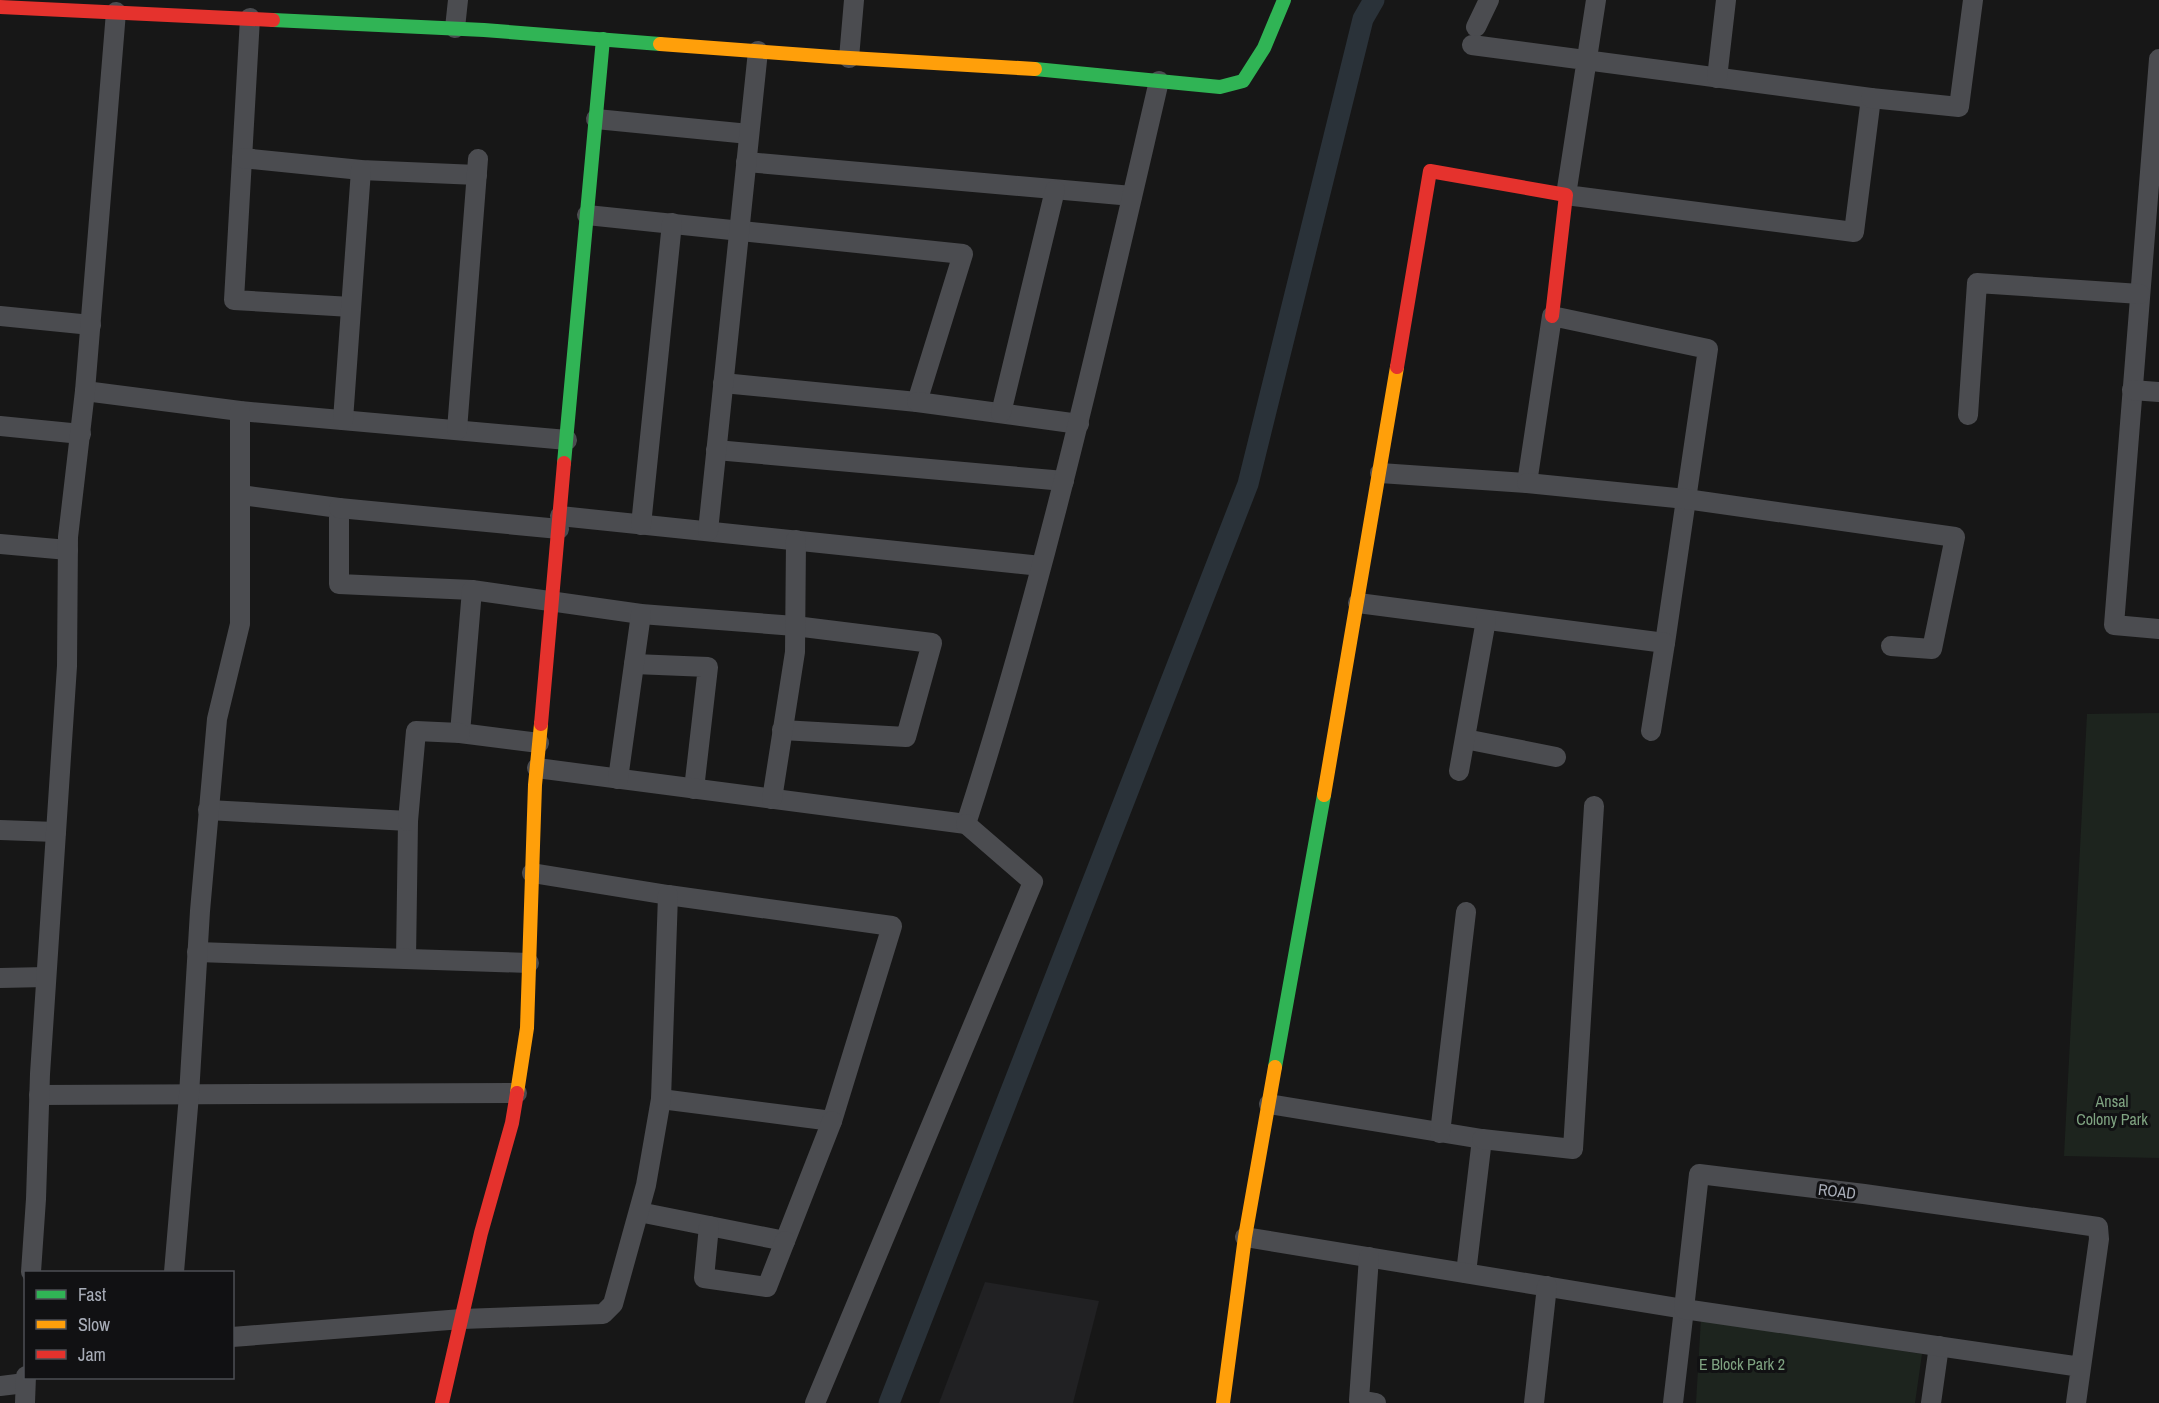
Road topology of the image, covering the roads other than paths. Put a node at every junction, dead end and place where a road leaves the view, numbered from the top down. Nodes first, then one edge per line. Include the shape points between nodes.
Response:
1 (458, 0) edge
2 (854, 0) edge
3 (1284, 0) edge
4 (1489, 0) edge
5 (1596, 0) edge
6 (1726, 0) edge
7 (1974, 0) edge
8 (0, 8) edge
9 (116, 12) junction
10 (250, 18) junction
11 (455, 28) junction
12 (603, 39) junction
13 (758, 51) junction
14 (849, 58) junction
15 (2159, 59) edge
16 (1588, 60) junction
17 (1717, 78) junction
18 (1159, 81) junction
19 (1871, 98) junction
20 (596, 119) junction
21 (749, 134) junction
22 (242, 158) junction
23 (746, 162) junction
24 (361, 170) junction
25 (2154, 180) edge
26 (1055, 190) junction
27 (1566, 195) junction
28 (1132, 196) junction
29 (587, 215) junction
30 (672, 223) junction
31 (739, 230) junction
32 (2140, 294) junction
33 (351, 307) junction
34 (0, 316) edge
35 (1552, 316) junction
36 (91, 325) junction
37 (723, 383) junction
38 (2132, 390) junction
39 (86, 391) junction
40 (2159, 392) edge
41 (918, 402) junction
42 (240, 411) junction
43 (1001, 413) junction
44 (1968, 415) dead end
45 (343, 420) junction
46 (1079, 424) junction
47 (0, 426) edge
48 (458, 430) junction
49 (81, 434) junction
50 (567, 440) junction
51 (716, 450) junction
52 (1380, 473) junction
53 (1064, 481) junction
54 (1527, 483) junction
55 (241, 495) junction
56 (1686, 499) junction
57 (339, 508) junction
58 (559, 523) junction
59 (641, 525) junction
60 (708, 531) junction
61 (796, 540) junction
62 (0, 544) edge
63 (68, 550) junction
64 (1041, 566) junction
65 (472, 590) junction
66 (552, 600) junction
67 (1358, 603) junction
68 (641, 614) junction
69 (1486, 620) junction
70 (795, 627) junction
71 (2159, 629) edge
72 (1665, 643) junction
73 (1891, 646) dead end
74 (634, 664) junction
75 (783, 730) junction
76 (1651, 731) dead end
77 (460, 733) junction
78 (1465, 738) junction
79 (539, 743) junction
80 (1556, 757) dead end
81 (537, 768) junction
82 (1459, 771) dead end
83 (618, 779) junction
84 (694, 789) junction
85 (772, 799) junction
86 (1594, 806) dead end
87 (208, 810) junction
88 (408, 821) junction
89 (966, 824) junction
90 (0, 831) edge
91 (56, 832) junction
92 (532, 873) junction
93 (668, 895) junction
94 (1466, 912) dead end
95 (197, 952) junction
96 (406, 959) junction
97 (529, 963) junction
98 (46, 977) junction
99 (0, 978) edge
100 (517, 1093) junction
101 (39, 1095) junction
102 (189, 1095) junction
103 (661, 1099) junction
104 (1269, 1104) junction
105 (832, 1121) junction
106 (1440, 1133) junction
107 (1482, 1139) junction
108 (639, 1212) junction
109 (709, 1227) junction
110 (1245, 1237) junction
111 (785, 1241) junction
112 (1369, 1257) junction
113 (31, 1271) edge
114 (174, 1271) edge
115 (1466, 1273) junction
116 (1547, 1286) junction
117 (1684, 1309) junction
118 (462, 1319) junction
119 (234, 1337) edge
120 (1939, 1346) junction
121 (2081, 1367) junction
122 (26, 1379) edge
123 (0, 1386) edge
124 (25, 1403) edge
125 (442, 1403) edge
126 (815, 1403) edge
127 (1223, 1403) edge
128 (1376, 1403) edge
129 (1534, 1403) edge
130 (1673, 1403) edge
131 (1931, 1403) edge
132 (2076, 1403) edge

1 - 11 street
2 - 14 street
3 - 18 street via 1264,48 1243,81 1221,87
4 - 16 street via 1474,36
5 - 16 street
6 - 17 street
7 - 19 street via 1959,107
8 - 9 street
9 - 10 street
9 - 36 street
10 - 11 street
10 - 22 street
11 - 12 street
12 - 13 street
12 - 20 street
13 - 14 street
13 - 21 street
14 - 18 street
15 - 25 street
16 - 17 street
16 - 27 street
17 - 19 street
18 - 28 street
19 - 27 street via 1854,232
20 - 21 street
20 - 29 street
21 - 23 street
22 - 24 street
22 - 33 street via 234,300
23 - 26 street
23 - 31 street
24 - 33 street
24 - 48 street via 477,167
25 - 32 street
26 - 28 street
26 - 43 street
27 - 35 street
27 - 52 street via 1430,171
28 - 46 street
29 - 30 street
29 - 50 street
30 - 31 street
30 - 59 street
31 - 37 street
31 - 41 street via 963,254
32 - 38 street
32 - 44 street via 1977,283
33 - 45 street
34 - 36 street
35 - 54 street
35 - 56 street via 1708,350
36 - 39 street
37 - 41 street
37 - 51 street
38 - 40 street
38 - 71 street via 2114,625
39 - 42 street
39 - 49 street
41 - 43 street
42 - 45 street
42 - 55 street
43 - 46 street
45 - 48 street
46 - 53 street
47 - 49 street
48 - 50 street
49 - 63 street
50 - 58 street
51 - 53 street
51 - 60 street
52 - 54 street
52 - 67 street
53 - 64 street
54 - 56 street
55 - 57 street
55 - 87 street via 240,624 217,719
56 - 72 street
56 - 73 street via 1955,537 1932,649
57 - 58 street
57 - 65 street via 339,584
58 - 59 street
58 - 66 street
59 - 60 street
60 - 61 street
61 - 64 street
61 - 70 street
62 - 63 street
63 - 91 street via 67,666
64 - 89 street
65 - 66 street
65 - 77 street
66 - 68 street
66 - 79 street
67 - 69 street
67 - 104 street
68 - 70 street
68 - 74 street
69 - 72 street
69 - 78 street
70 - 75 street
70 - 75 street via 932,643 906,737
72 - 76 street
74 - 83 street
74 - 84 street via 708,667
75 - 85 street
77 - 79 street
77 - 88 street via 416,731
78 - 80 street
78 - 82 street
79 - 81 street
81 - 83 street
81 - 92 street
83 - 84 street
84 - 85 street
85 - 89 street
86 - 107 street via 1573,1149
87 - 88 street
87 - 95 street
88 - 96 street
89 - 126 street via 1034,882
90 - 91 street
91 - 98 street
92 - 93 street
92 - 97 street
93 - 103 street
93 - 105 street via 892,926
94 - 106 street
95 - 96 street
95 - 102 street
96 - 97 street
97 - 100 street via 527,1028
98 - 99 street
98 - 101 street
100 - 102 street
100 - 118 street via 513,1123 481,1233
101 - 102 street
101 - 113 street
102 - 114 street
103 - 105 street
103 - 108 street
104 - 106 street
104 - 110 street
105 - 111 street
106 - 107 street
107 - 115 street
108 - 109 street
108 - 118 street via 614,1304 603,1314
109 - 111 street
109 - 111 street via 704,1278 767,1287
110 - 112 street
110 - 127 street
112 - 115 street
112 - 128 street via 1359,1401
115 - 116 street
116 - 117 street
116 - 129 street
117 - 120 street
117 - 121 street, ROAD via 1698,1174 2098,1227
117 - 130 street, ROAD
118 - 119 street
118 - 125 street
120 - 121 street
120 - 131 street
121 - 132 street
122 - 123 street
122 - 124 street

